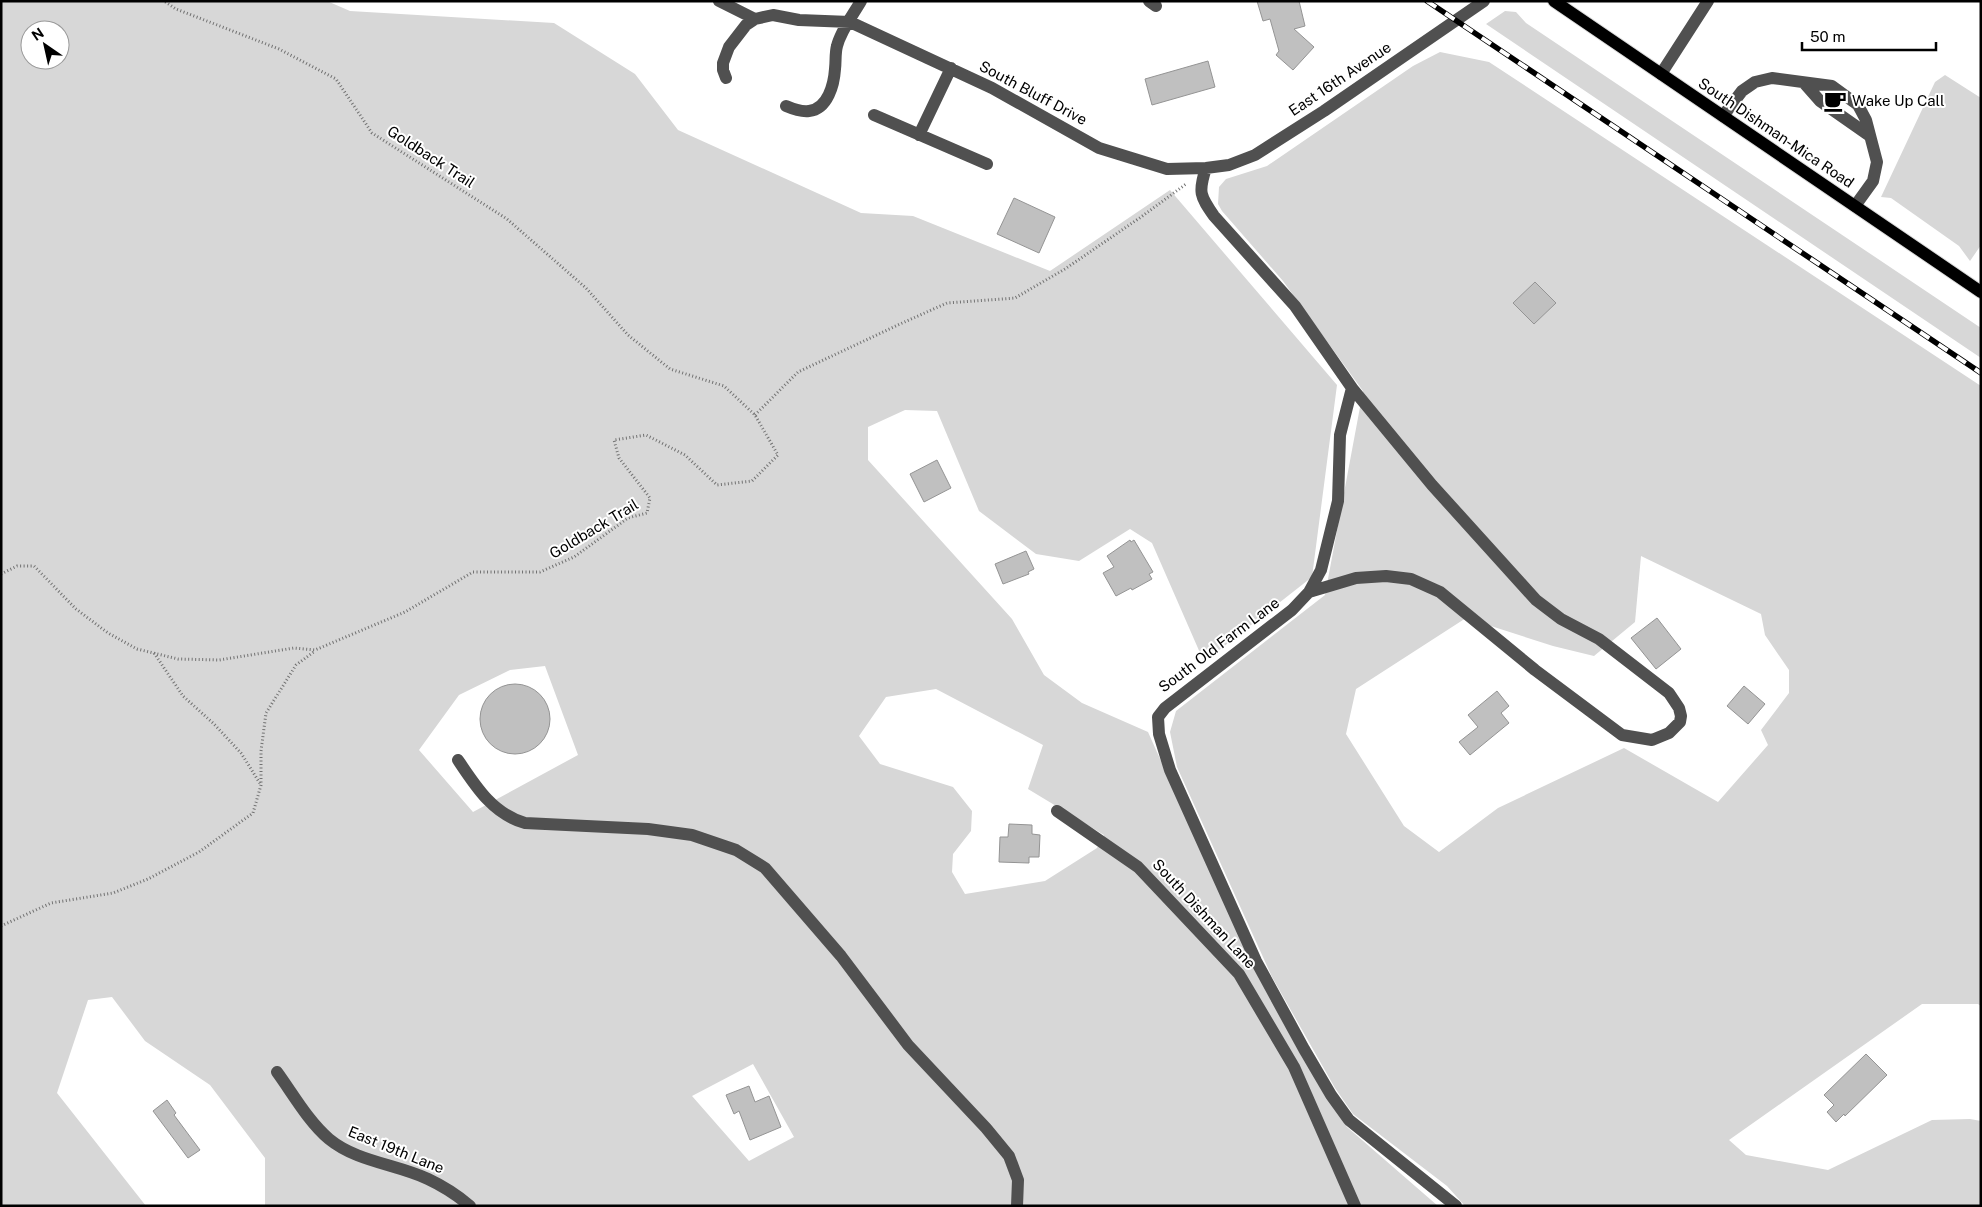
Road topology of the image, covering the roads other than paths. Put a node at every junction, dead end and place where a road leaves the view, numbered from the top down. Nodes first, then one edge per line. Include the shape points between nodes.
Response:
1 (719, 1) edge
2 (861, 1) edge
3 (1484, 1) edge
4 (1554, 1) edge
5 (1708, 1) edge
6 (755, 19) junction
7 (850, 22) junction
8 (951, 68) junction
9 (1661, 74) junction
10 (726, 78) dead end
11 (1805, 84) junction
12 (786, 106) dead end
13 (874, 115) dead end
14 (1723, 116) junction
15 (919, 135) junction
16 (1870, 136) junction
17 (987, 164) dead end
18 (1206, 168) junction
19 (1855, 206) junction
20 (1981, 292) edge
21 (1352, 388) junction
22 (1309, 592) junction
23 (458, 760) dead end
24 (1057, 811) dead end
25 (277, 1072) dead end
26 (470, 1206) edge
27 (1017, 1206) edge
28 (1355, 1206) edge
29 (1456, 1206) edge

1 - 6 street
2 - 7 street
3 - 18 street, East 16th Avenue via 1255,155 1229,165
4 - 9 main road, South Dishman-Mica Road
5 - 9 street
6 - 7 street via 773,15 799,20
6 - 10 street via 746,25 726,54 723,70
7 - 8 street, South Bluff Drive
7 - 12 street via 836,47 834,78 825,100 811,111
8 - 15 street
8 - 18 street, South Bluff Drive via 1099,148 1167,169
9 - 14 main road, South Dishman-Mica Road
11 - 14 street via 1772,78 1754,82 1742,91
11 - 16 street via 1820,101
11 - 16 street via 1832,86 1858,106
13 - 15 street
14 - 19 main road, South Dishman-Mica Road
15 - 17 street
16 - 19 street via 1877,162 1873,181
18 - 21 street via 1201,184 1203,199 1214,216 1295,306
19 - 20 main road, South Dishman-Mica Road
21 - 22 street, South Old Farm Lane via 1340,435 1338,501 1321,570
21 - 22 street via 1432,485 1536,600 1561,619 1599,639 1669,693 1679,708 1680,722 1652,740 1622,735 1535,670 1440,592 1411,579 1386,576 1356,578
22 - 29 street, South Old Farm Lane via 1292,610 1164,708 1158,717 1159,734 1174,780 1256,961 1331,1095 1349,1120
23 - 27 street via 483,796 516,820 665,830 692,835 736,850 765,868 841,956 908,1046 1009,1156 1018,1180
24 - 28 street, South Dishman Lane via 1138,867 1239,974 1294,1067
25 - 26 street, East 19th Lane via 330,1139 371,1161 427,1178

